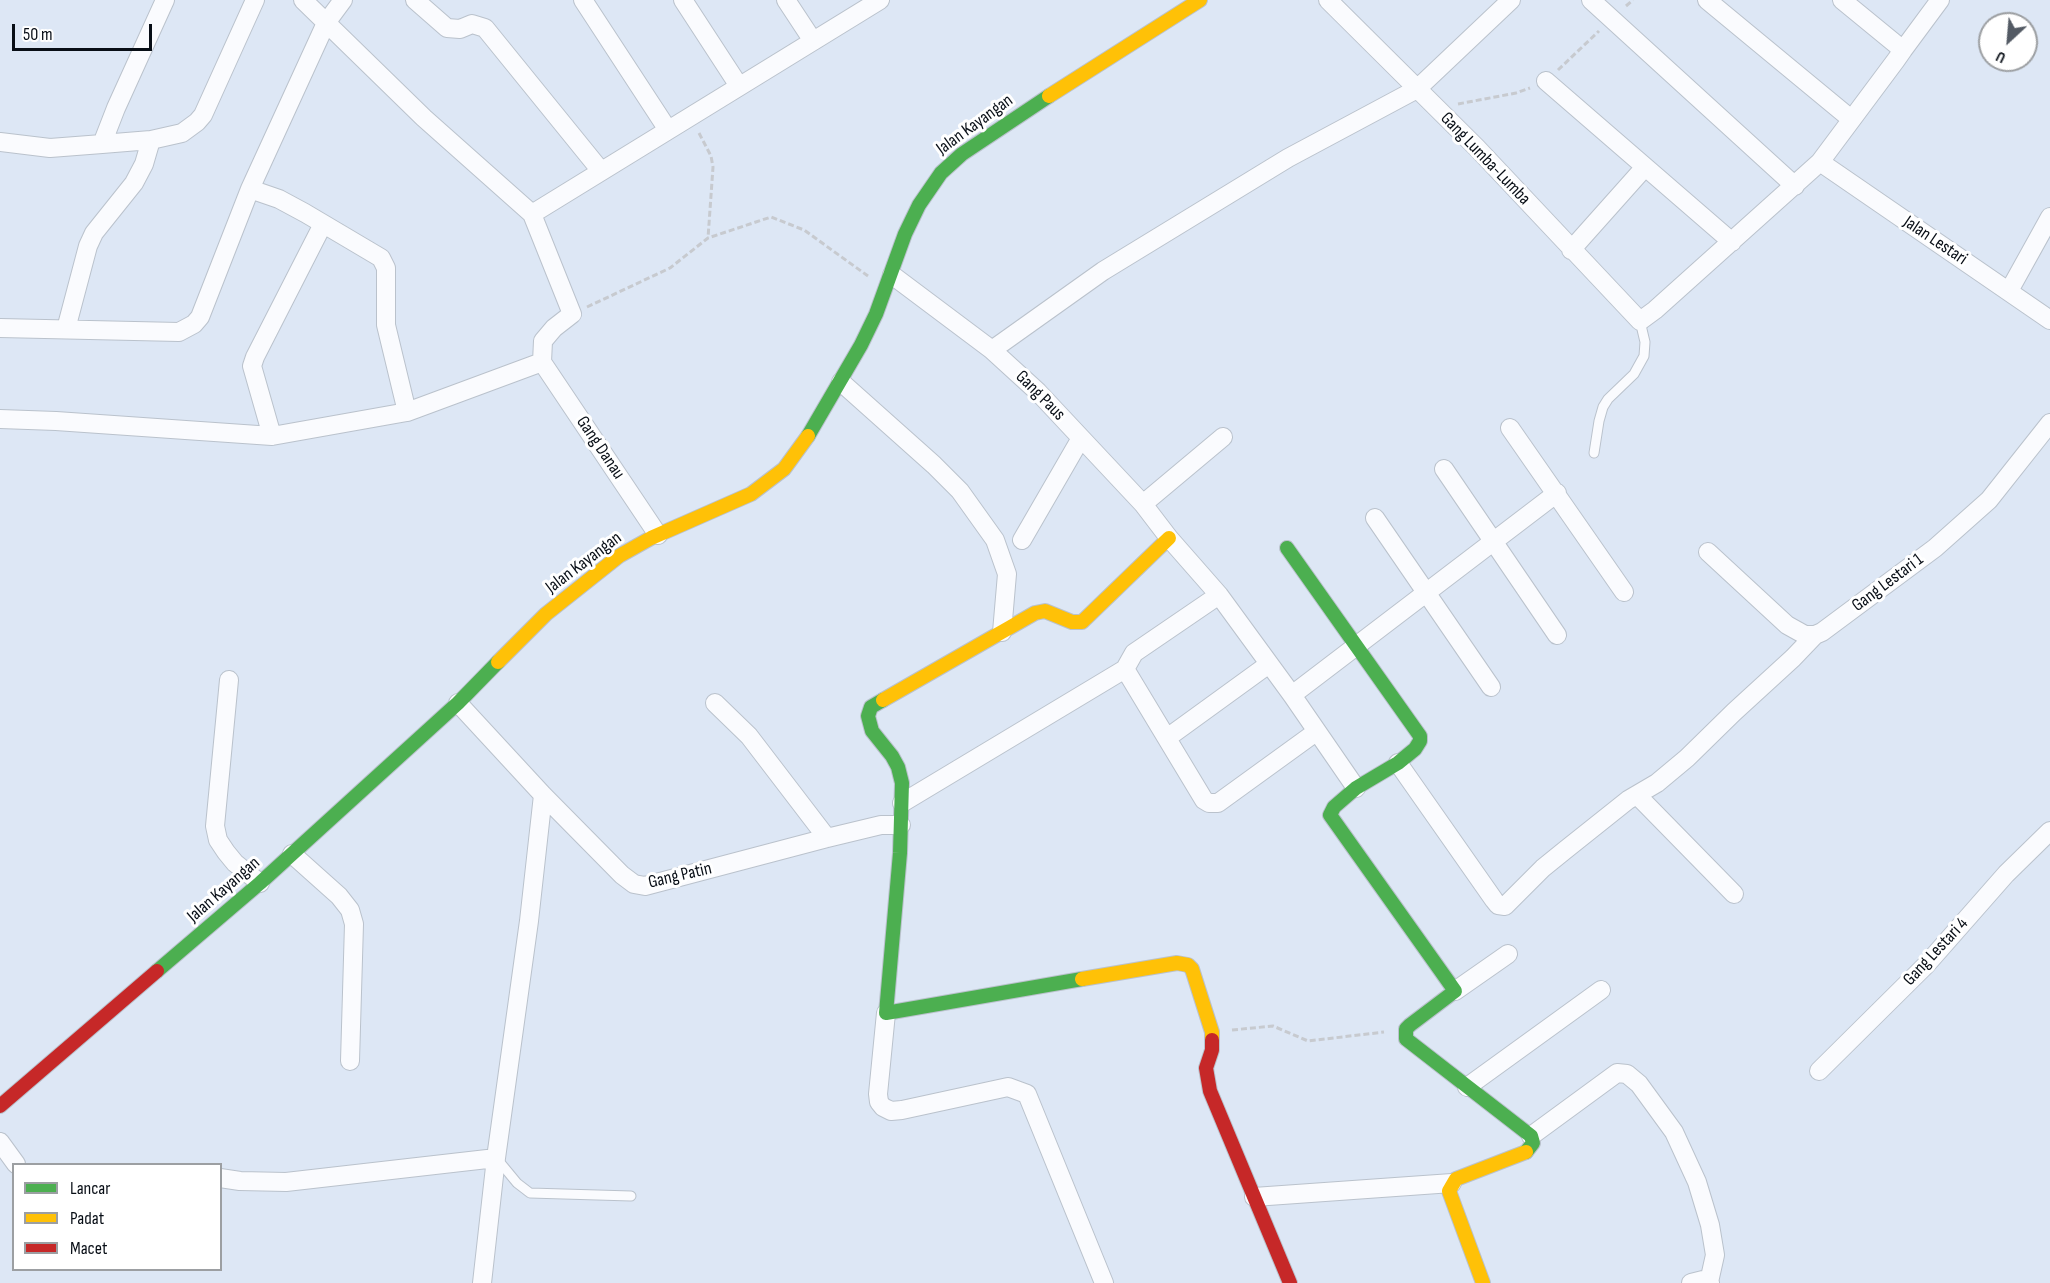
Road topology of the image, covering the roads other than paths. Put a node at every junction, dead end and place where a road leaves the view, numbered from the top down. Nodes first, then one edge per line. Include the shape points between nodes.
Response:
1 (165, 0) edge
2 (255, 0) edge
3 (303, 0) edge
4 (343, 0) edge
5 (415, 0) edge
6 (583, 0) edge
7 (683, 0) edge
8 (786, 0) edge
9 (880, 0) edge
10 (1200, 0) edge
11 (1328, 0) edge
12 (1511, 0) edge
13 (1591, 0) edge
14 (1707, 0) edge
15 (1842, 0) edge
16 (1940, 0) edge
17 (327, 23) junction
18 (813, 41) junction
19 (1903, 50) junction
20 (1546, 81) dead end
21 (739, 86) junction
22 (1417, 89) junction
23 (1851, 119) junction
24 (668, 130) junction
25 (151, 141) junction
26 (0, 142) edge
27 (102, 144) junction
28 (1820, 162) junction
29 (1645, 167) junction
30 (600, 171) junction
31 (1795, 186) junction
32 (250, 189) junction
33 (532, 214) junction
34 (2050, 217) edge
35 (323, 224) junction
36 (1732, 242) junction
37 (1571, 250) junction
38 (889, 282) junction
39 (2009, 291) junction
40 (2050, 320) edge
41 (1640, 321) junction
42 (0, 328) edge
43 (66, 329) junction
44 (992, 350) junction
45 (542, 362) junction
46 (841, 382) junction
47 (407, 412) junction
48 (0, 419) edge
49 (2050, 423) edge
50 (1510, 428) dead end
51 (272, 436) junction
52 (1223, 437) dead end
53 (1081, 438) junction
54 (1594, 453) dead end
55 (1444, 469) dead end
56 (1557, 493) junction
57 (1143, 504) junction
58 (1375, 518) dead end
59 (658, 535) junction
60 (1169, 538) junction
61 (1022, 540) dead end
62 (1493, 542) junction
63 (1287, 548) dead end
64 (1708, 552) dead end
65 (1624, 592) dead end
66 (1426, 594) junction
67 (1219, 595) junction
68 (1002, 632) junction
69 (1557, 635) dead end
70 (1815, 635) junction
71 (1358, 646) junction
72 (1269, 664) junction
73 (1125, 669) junction
74 (229, 680) dead end
75 (1491, 687) dead end
76 (1293, 695) junction
77 (458, 703) junction
78 (715, 703) dead end
79 (1316, 732) junction
80 (1167, 738) junction
81 (1398, 763) junction
82 (1356, 788) junction
83 (543, 795) junction
84 (1637, 795) junction
85 (902, 803) junction
86 (901, 825) junction
87 (2050, 831) edge
88 (827, 838) junction
89 (292, 854) junction
90 (260, 883) junction
91 (1734, 894) dead end
92 (1508, 954) dead end
93 (1601, 990) dead end
94 (1455, 991) junction
95 (886, 1013) junction
96 (350, 1061) dead end
97 (1819, 1071) dead end
98 (1467, 1087) junction
99 (0, 1106) edge
100 (1530, 1136) junction
101 (0, 1142) edge
102 (496, 1158) junction
103 (15, 1163) edge
104 (222, 1178) edge
105 (1452, 1183) junction
106 (631, 1196) dead end
107 (1254, 1197) junction
108 (482, 1283) edge
109 (1104, 1283) edge
110 (1290, 1283) edge
111 (1483, 1283) edge
112 (1703, 1283) edge

1 - 27 street
2 - 25 street via 203,115 182,133
3 - 17 street
4 - 17 street
5 - 30 street via 447,28 460,29 472,24 485,28
6 - 24 street
7 - 21 street
8 - 18 street
9 - 18 street
10 - 38 street, Jalan Kayangan via 1019,115 940,173 905,234
11 - 22 street, Gang Lumba-Lumba
12 - 22 street
13 - 31 street
14 - 23 street
15 - 19 street
16 - 19 street
17 - 32 street
17 - 33 street via 424,118
18 - 21 street
19 - 23 street
20 - 29 street
21 - 24 street
22 - 37 street, Gang Lumba-Lumba
22 - 44 street via 1288,158 1113,265
23 - 28 street
24 - 30 street
25 - 27 street
25 - 43 street via 134,183 88,246
26 - 27 street via 50,148
28 - 31 street
28 - 39 street, Jalan Lestari
29 - 36 street
29 - 37 street
30 - 33 street
31 - 36 street
32 - 35 street via 279,199
32 - 43 street via 200,317 188,329
33 - 45 street via 572,314 543,341
34 - 39 street
35 - 47 street via 385,263 386,325
35 - 51 street via 252,366
36 - 41 street
37 - 41 street, Gang Lumba-Lumba
38 - 44 street, Gang Paus
38 - 46 street, Jalan Kayangan
39 - 40 street, Jalan Lestari
41 - 54 lane via 1644,356 1634,374 1603,407
42 - 43 street
44 - 53 street, Gang Paus
45 - 47 street
45 - 59 street, Gang Danau
46 - 59 street, Jalan Kayangan via 806,441 773,479 751,495
46 - 68 street via 960,491 995,540 1007,574
47 - 51 street
48 - 51 street
49 - 70 street, Gang Lestari 1 via 1989,500 1964,523
50 - 56 street
52 - 57 street
53 - 57 street, Gang Paus
53 - 61 street
55 - 62 street
56 - 62 street
56 - 65 street
57 - 60 street, Gang Paus
58 - 66 street
59 - 77 street, Jalan Kayangan via 619,556 546,614
60 - 67 street, Gang Paus
60 - 68 street via 1082,622 1045,611
62 - 66 street
62 - 69 street
63 - 71 street
64 - 70 street via 1787,625 1805,635
66 - 71 street
66 - 75 street
67 - 72 street, Gang Paus
67 - 73 street via 1134,653
68 - 85 street via 871,707 868,716 872,731 898,767
70 - 84 street, Gang Lestari 1 via 1687,758
71 - 76 street
71 - 81 street via 1420,736 1418,745
72 - 76 street, Gang Paus
72 - 80 street
73 - 80 street
73 - 85 street
74 - 90 street via 215,826 226,852
76 - 79 street, Gang Paus
77 - 83 street, Gang Patin
77 - 89 street, Jalan Kayangan
78 - 88 street via 749,736
79 - 80 street via 1214,804 1204,800
79 - 82 street, Gang Paus
81 - 82 street
81 - 84 street, Gang Lestari 1 via 1501,906
82 - 94 street via 1334,807 1331,818
83 - 88 street, Gang Patin via 622,875 645,886
83 - 102 street
84 - 91 street
85 - 86 street
86 - 88 street, Gang Patin via 881,825
86 - 95 street
87 - 97 street, Gang Lestari 4 via 2006,874 1926,965
89 - 90 street, Jalan Kayangan
89 - 96 street via 339,896 350,910 354,924
90 - 99 street, Jalan Kayangan
92 - 94 street
93 - 98 street
94 - 98 street via 1410,1025 1406,1039
95 - 107 street via 1184,964 1192,969 1212,1032 1206,1068 1210,1091
95 - 109 street via 878,1094 883,1107 902,1110 1008,1087 1027,1094
98 - 100 street
100 - 105 street via 1533,1143 1528,1151
100 - 112 street via 1617,1073 1627,1074 1639,1084 1674,1132 1697,1182 1715,1255
101 - 103 street
102 - 104 street via 286,1182
102 - 106 lane via 530,1193
102 - 108 street
105 - 107 street
105 - 111 street via 1449,1191
107 - 110 street

